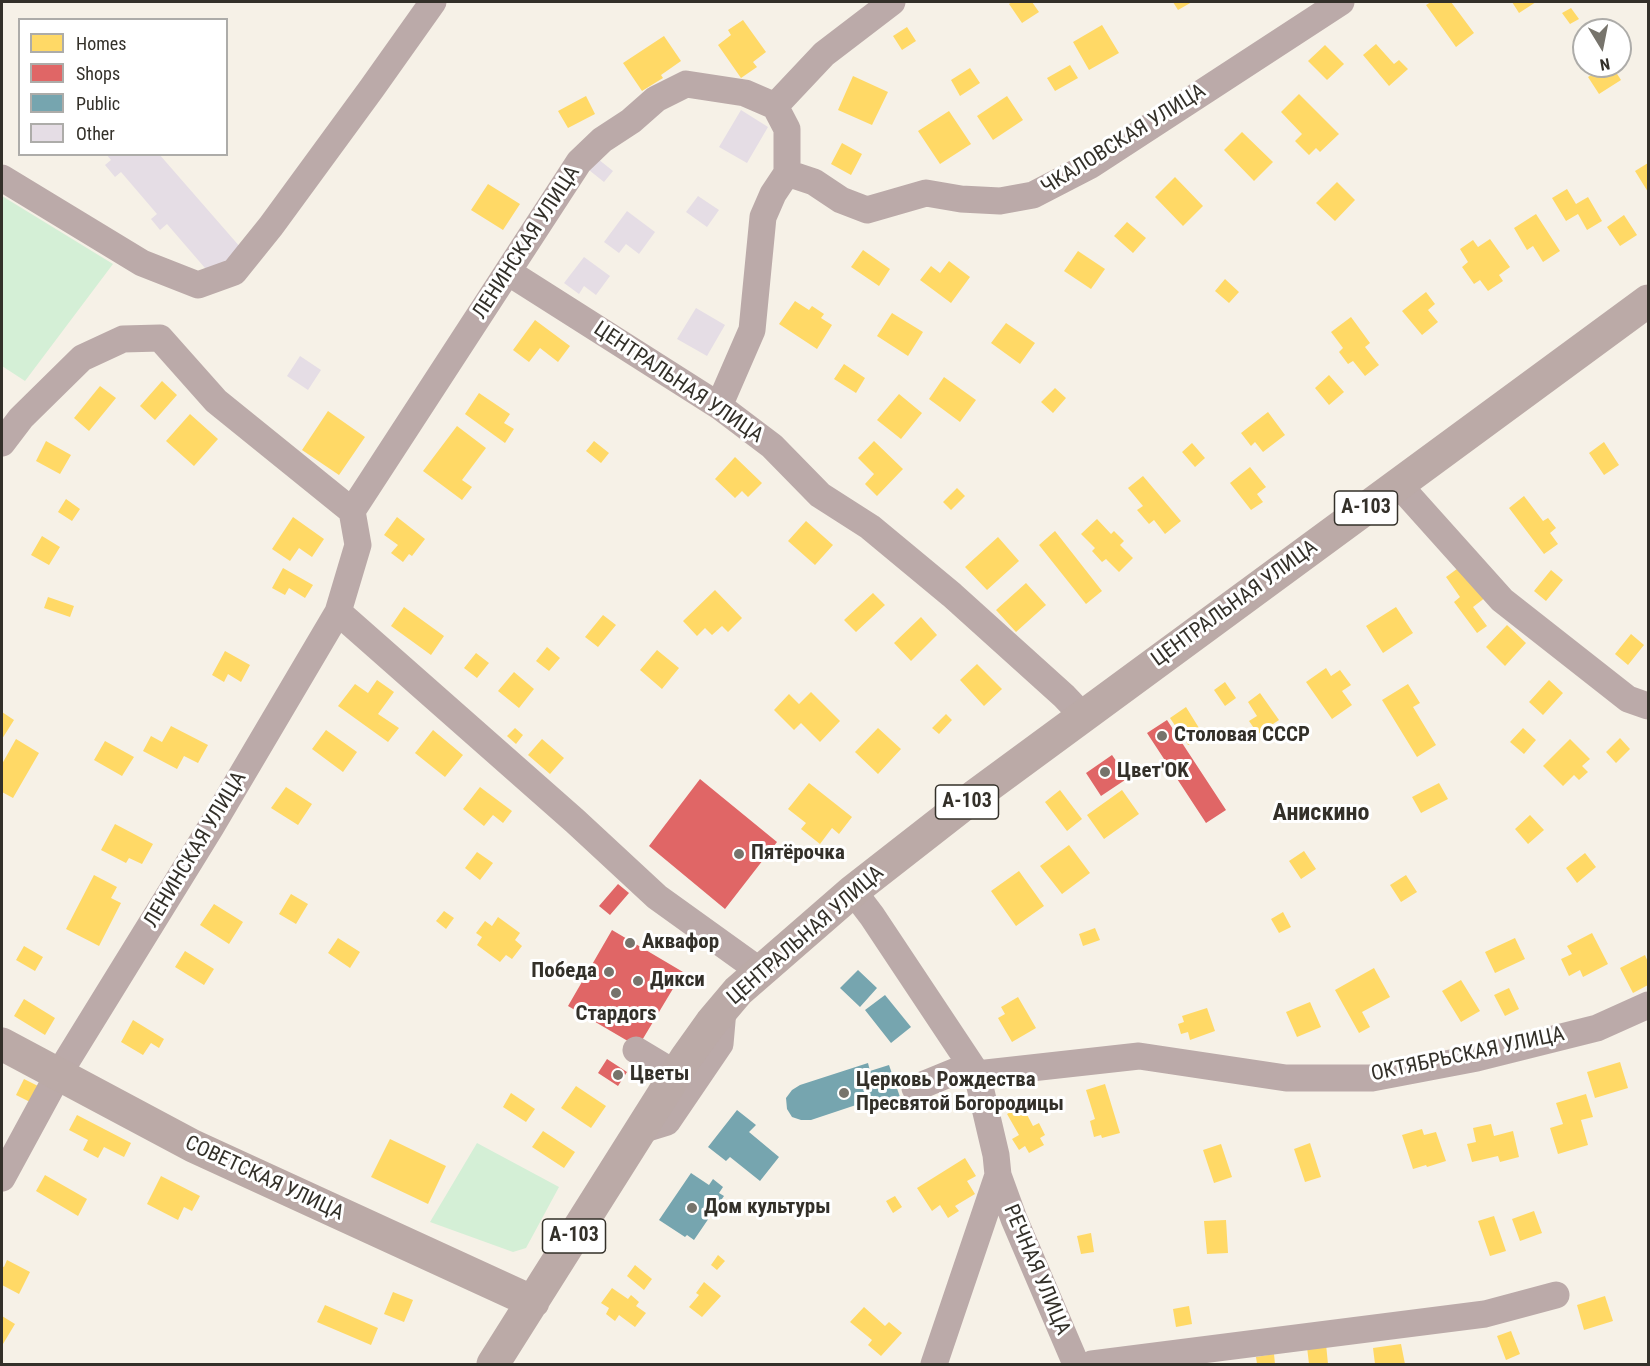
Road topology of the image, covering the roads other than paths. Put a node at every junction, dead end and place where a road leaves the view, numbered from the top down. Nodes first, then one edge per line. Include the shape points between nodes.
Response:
1 (433, 2) edge
2 (892, 2) edge
3 (1341, 2) edge
4 (775, 106) junction
5 (787, 173) junction
6 (2, 178) edge
7 (508, 272) junction
8 (1648, 301) edge
9 (719, 406) junction
10 (2, 442) edge
11 (1398, 484) junction
12 (352, 511) junction
13 (338, 612) junction
14 (1648, 706) edge
15 (1083, 716) junction
16 (853, 891) junction
17 (760, 971) junction
18 (1648, 1005) edge
19 (723, 1010) junction
20 (2, 1044) edge
21 (636, 1050) dead end
22 (974, 1069) junction
23 (58, 1074) junction
24 (676, 1074) junction
25 (915, 1088) dead end
26 (641, 1130) junction
27 (998, 1175) junction
28 (2, 1178) edge
29 (1556, 1295) dead end
30 (533, 1302) junction
31 (493, 1365) edge
32 (934, 1365) edge
33 (1076, 1365) edge
34 (1092, 1365) edge

1 - 6 street via 234,272 198,285 142,263
2 - 4 street via 824,54
3 - 5 street, ЧКАЛОВСКАЯ УЛИЦА via 1091,165 1033,195 1000,201 926,193 867,210
4 - 5 street via 787,129
4 - 7 street, ЛЕНИНСКАЯ УЛИЦА via 745,93 686,84 656,99 579,162
5 - 9 street via 763,217 752,330
7 - 9 street, ЦЕНТРАЛЬНАЯ УЛИЦА
7 - 12 street, ЛЕНИНСКАЯ УЛИЦА
8 - 11 main road, ЦЕНТРАЛЬНАЯ УЛИЦА / А-103
9 - 15 street, ЦЕНТРАЛЬНАЯ УЛИЦА via 772,447 820,495 870,527 952,595
10 - 12 street via 82,358 123,339 160,338 216,401
11 - 14 street via 1502,600 1628,699
11 - 15 main road, ЦЕНТРАЛЬНАЯ УЛИЦА / А-103
12 - 13 street, ЛЕНИНСКАЯ УЛИЦА via 358,545
13 - 17 street via 657,897
13 - 23 street, ЛЕНИНСКАЯ УЛИЦА
15 - 16 main road, ЦЕНТРАЛЬНАЯ УЛИЦА / А-103
16 - 17 main road, ЦЕНТРАЛЬНАЯ УЛИЦА / А-103
16 - 22 street
17 - 19 main road, ЦЕНТРАЛЬНАЯ УЛИЦА / А-103
18 - 22 street, ОКТЯБРЬСКАЯ УЛИЦА via 1597,1028 1478,1058 1372,1078 1286,1078 1139,1056
19 - 24 main road, ЦЕНТРАЛЬНАЯ УЛИЦА / А-103
19 - 26 street via 720,1044 687,1093 667,1122
20 - 23 main road, СОВЕТСКАЯ УЛИЦА
21 - 24 street
22 - 25 street, ОКТЯБРЬСКАЯ УЛИЦА
22 - 27 street
23 - 28 street, ЛЕНИНСКАЯ УЛИЦА
23 - 30 main road, СОВЕТСКАЯ УЛИЦА via 193,1146
24 - 26 main road, ЦЕНТРАЛЬНАЯ УЛИЦА / А-103
26 - 30 main road, ЦЕНТРАЛЬНАЯ УЛИЦА / А-103
27 - 32 street
27 - 33 street, РЕЧНАЯ УЛИЦА
29 - 34 street via 1485,1314
30 - 31 main road, ЦЕНТРАЛЬНАЯ УЛИЦА / А-103

